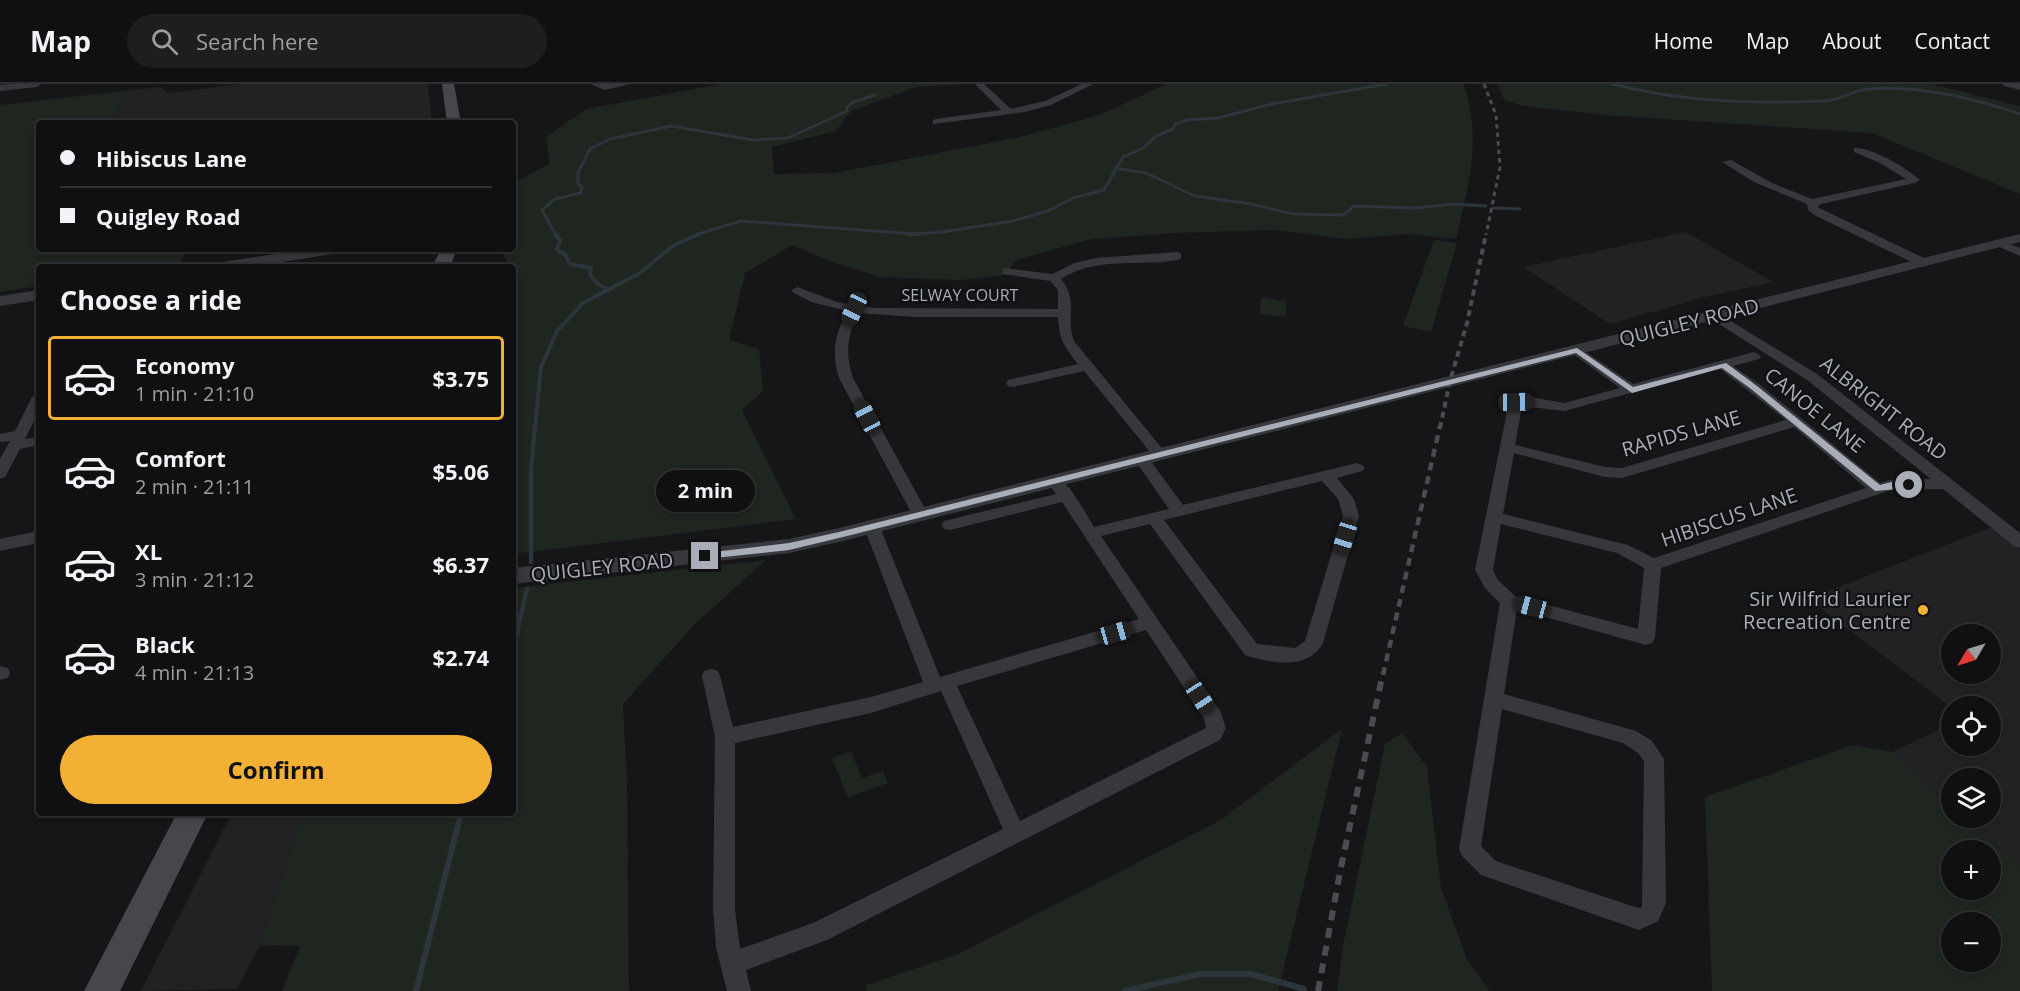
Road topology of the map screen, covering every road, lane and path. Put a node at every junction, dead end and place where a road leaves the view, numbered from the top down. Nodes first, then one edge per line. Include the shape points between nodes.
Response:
1 (34, 84) edge
2 (448, 84) edge
3 (594, 84) edge
4 (626, 84) edge
5 (979, 84) edge
6 (1089, 84) edge
7 (2007, 84) edge
8 (2020, 87) edge
9 (0, 88) edge
10 (1009, 112) junction
11 (454, 120) edge
12 (936, 123) dead end
13 (1858, 150) dead end
14 (1727, 162) dead end
15 (1813, 203) junction
16 (2020, 238) edge
17 (2000, 243) junction
18 (319, 252) edge
19 (2020, 252) edge
20 (1177, 256) dead end
21 (1923, 263) junction
22 (241, 264) edge
23 (1007, 272) dead end
24 (1054, 278) junction
25 (797, 291) dead end
26 (36, 295) edge
27 (0, 301) edge
28 (854, 309) junction
29 (1066, 313) junction
30 (1716, 316) junction
31 (1577, 350) junction
32 (1754, 356) dead end
33 (1723, 365) junction
34 (1086, 366) junction
35 (1013, 383) dead end
36 (1632, 390) junction
37 (36, 403) edge
38 (1796, 422) junction
39 (0, 438) edge
40 (18, 439) junction
41 (36, 441) edge
42 (1507, 447) junction
43 (1151, 457) junction
44 (1357, 468) dead end
45 (0, 474) edge
46 (1326, 476) junction
47 (1946, 484) junction
48 (1061, 489) junction
49 (1878, 489) junction
50 (1179, 511) junction
51 (920, 514) junction
52 (1494, 517) junction
53 (1153, 518) junction
54 (950, 525) dead end
55 (873, 527) junction
56 (1090, 533) junction
57 (36, 538) edge
58 (2020, 542) edge
59 (0, 545) edge
60 (1653, 565) junction
61 (516, 576) edge
62 (1509, 601) junction
63 (1151, 622) junction
64 (711, 676) dead end
65 (1494, 699) junction
66 (725, 737) junction
67 (192, 816) edge
68 (1015, 833) junction
69 (734, 963) junction
70 (102, 991) edge
71 (740, 991) edge

1 - 9 street
2 - 11 main road
3 - 4 street
5 - 10 street
6 - 10 street via 1048,103
7 - 8 street
10 - 12 street
13 - 15 street via 1915,180
14 - 15 street via 1793,197
15 - 21 street via 1812,208 1820,214
16 - 17 street, QUIGLEY ROAD
17 - 19 street
17 - 21 street, QUIGLEY ROAD
18 - 22 street
20 - 24 street via 1107,260 1062,271
21 - 30 street, QUIGLEY ROAD
23 - 24 street
24 - 29 street via 1064,290
25 - 28 street, SELWAY COURT
26 - 27 street
28 - 29 street, SELWAY COURT via 909,314
28 - 51 street via 838,353 846,378
29 - 34 street via 1068,342
30 - 31 street, QUIGLEY ROAD
30 - 47 street, ALBRIGHT ROAD via 1812,377
31 - 36 street
31 - 43 street, QUIGLEY ROAD
32 - 33 street
33 - 36 street
33 - 38 street, CANOE LANE
34 - 35 street
34 - 43 street
36 - 42 street via 1564,407 1516,402
37 - 40 street
38 - 42 street, RAPIDS LANE via 1622,473
38 - 49 street, CANOE LANE
39 - 40 street
40 - 41 street
40 - 45 street
42 - 52 street
43 - 48 street, QUIGLEY ROAD
43 - 50 street
44 - 46 street
46 - 50 street
46 - 53 street via 1345,496 1351,516 1312,647 1299,656 1251,650
47 - 49 street, HIBISCUS LANE via 1890,485
47 - 58 street, ALBRIGHT ROAD
48 - 51 street, QUIGLEY ROAD
48 - 54 street
48 - 56 street
49 - 60 street, HIBISCUS LANE
50 - 53 street
51 - 55 street, QUIGLEY ROAD
52 - 60 street via 1622,549
52 - 62 street via 1484,570 1491,584
53 - 56 street
55 - 61 street, QUIGLEY ROAD via 789,546
55 - 66 street via 934,686 870,705
56 - 63 street
57 - 59 street
60 - 62 street, HIBISCUS LANE via 1646,638
62 - 65 street
63 - 68 street via 1213,716 1213,734
63 - 68 street via 946,682
64 - 66 street
65 - 65 street via 1470,849 1489,868 1639,919 1650,914 1655,903 1654,759 1645,747 1629,737
66 - 69 street via 724,909
67 - 70 main road
68 - 69 street via 819,932
69 - 71 street

